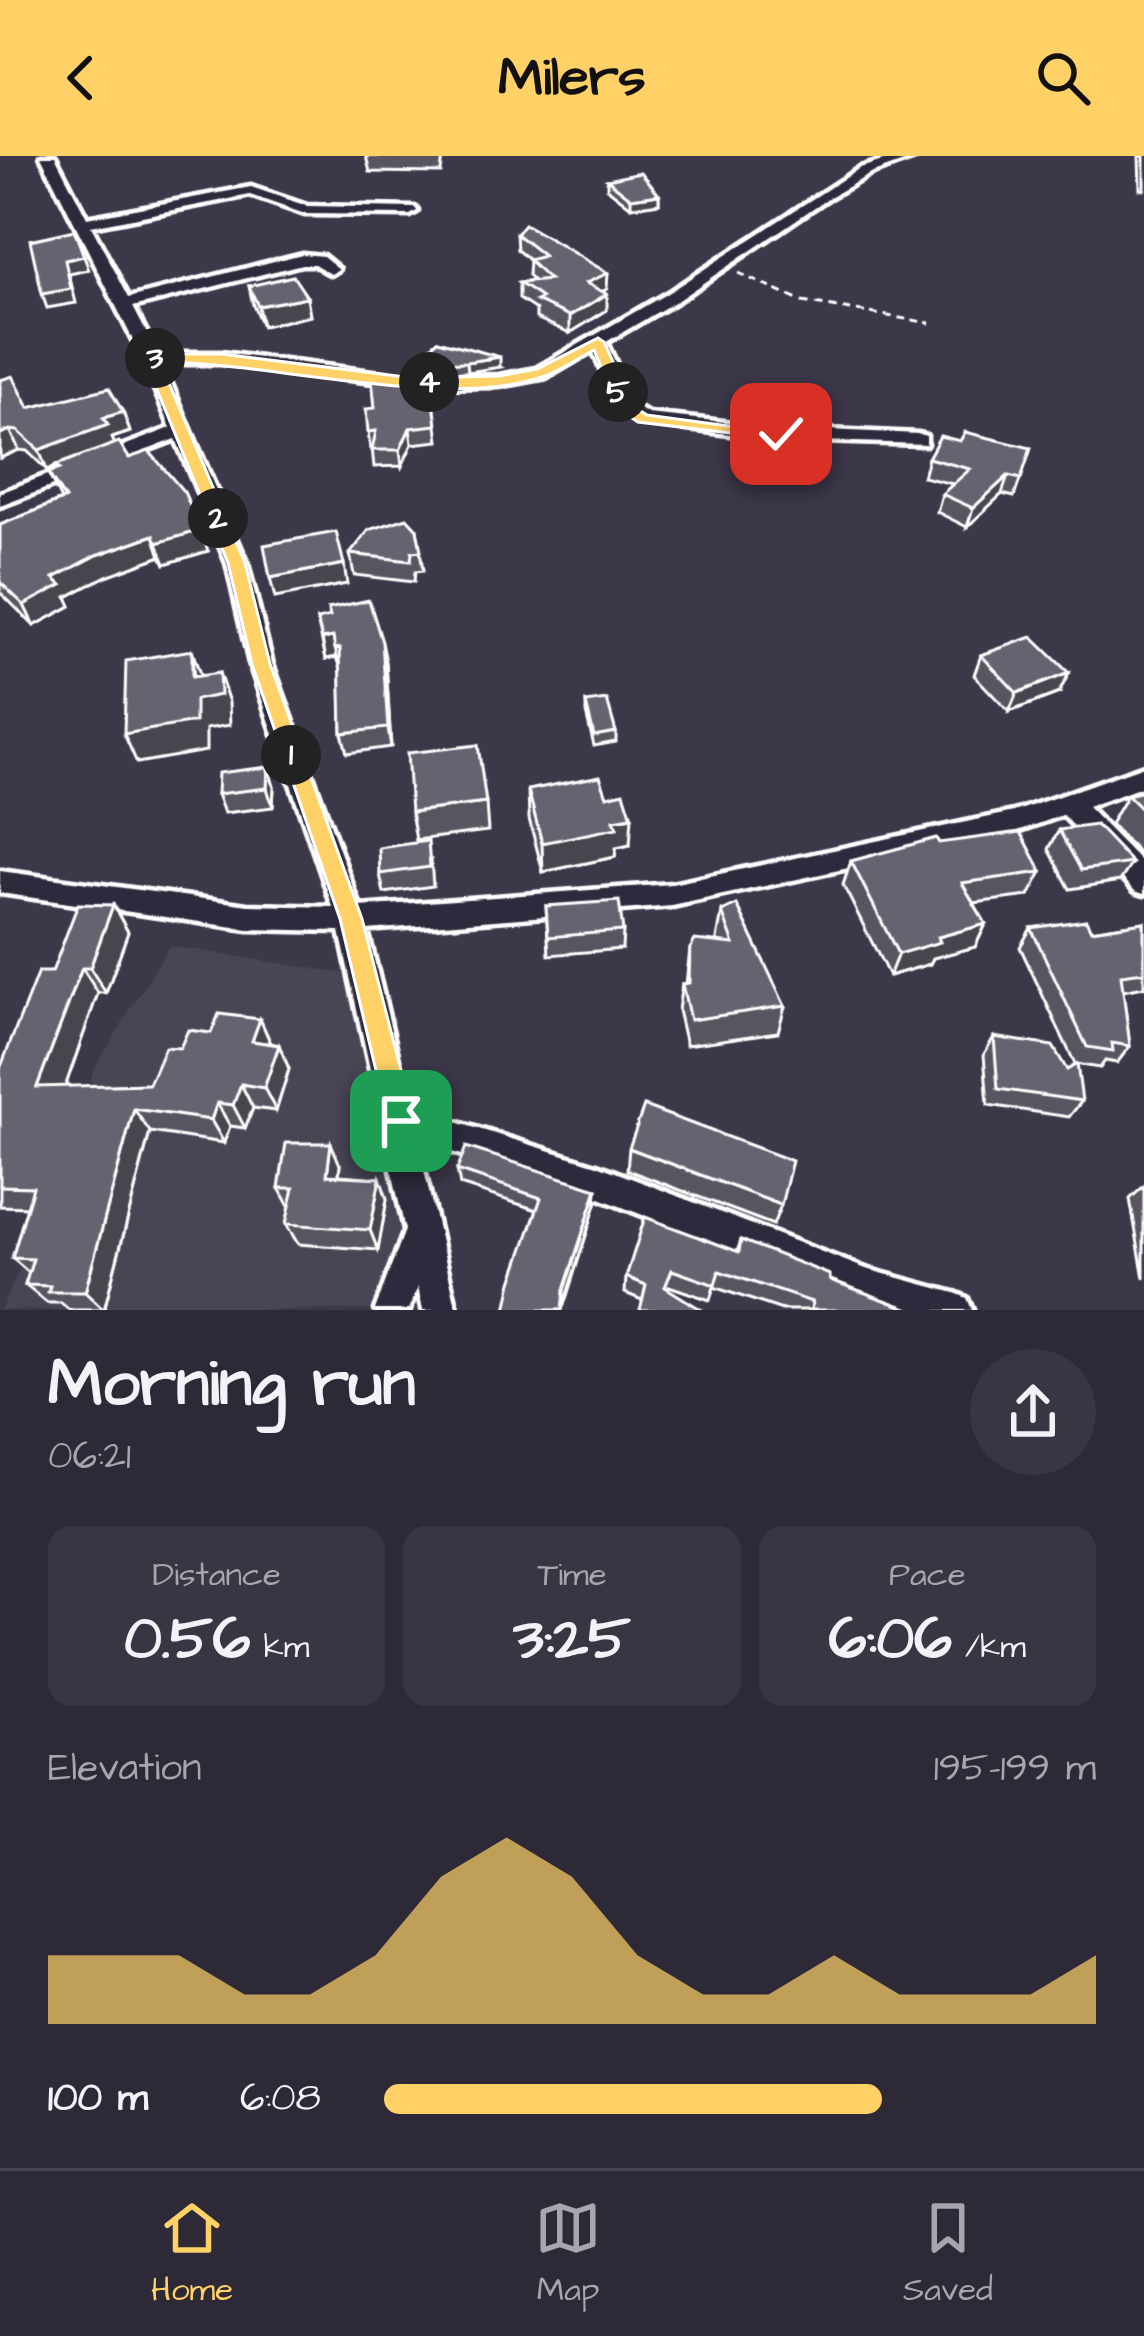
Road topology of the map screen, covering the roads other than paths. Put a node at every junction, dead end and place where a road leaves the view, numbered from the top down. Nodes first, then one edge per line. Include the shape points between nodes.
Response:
1 (48, 156) edge
2 (914, 156) edge
3 (410, 211) dead end
4 (81, 224) junction
5 (331, 269) dead end
6 (125, 304) junction
7 (598, 342) junction
8 (151, 358) junction
9 (179, 430) junction
10 (919, 440) dead end
11 (0, 500) edge
12 (1144, 776) edge
13 (1067, 803) junction
14 (0, 882) edge
15 (1144, 883) edge
16 (351, 919) junction
17 (401, 1121) junction
18 (423, 1226) junction
19 (392, 1310) edge
20 (440, 1310) edge
21 (955, 1310) edge

1 - 4 street
2 - 7 street via 823,195
3 - 4 street via 305,210 251,190
4 - 6 street
5 - 6 street via 302,259
6 - 8 street
7 - 8 street via 541,373 499,381 413,382 221,358
7 - 10 street via 627,409 643,419
8 - 9 street
9 - 11 street
9 - 16 street via 237,563 261,664
12 - 13 street
13 - 15 street
13 - 16 street via 1015,822 672,896
14 - 16 street via 248,917
16 - 17 street
17 - 18 street
17 - 21 street via 597,1181 866,1286
18 - 19 street
18 - 20 street

